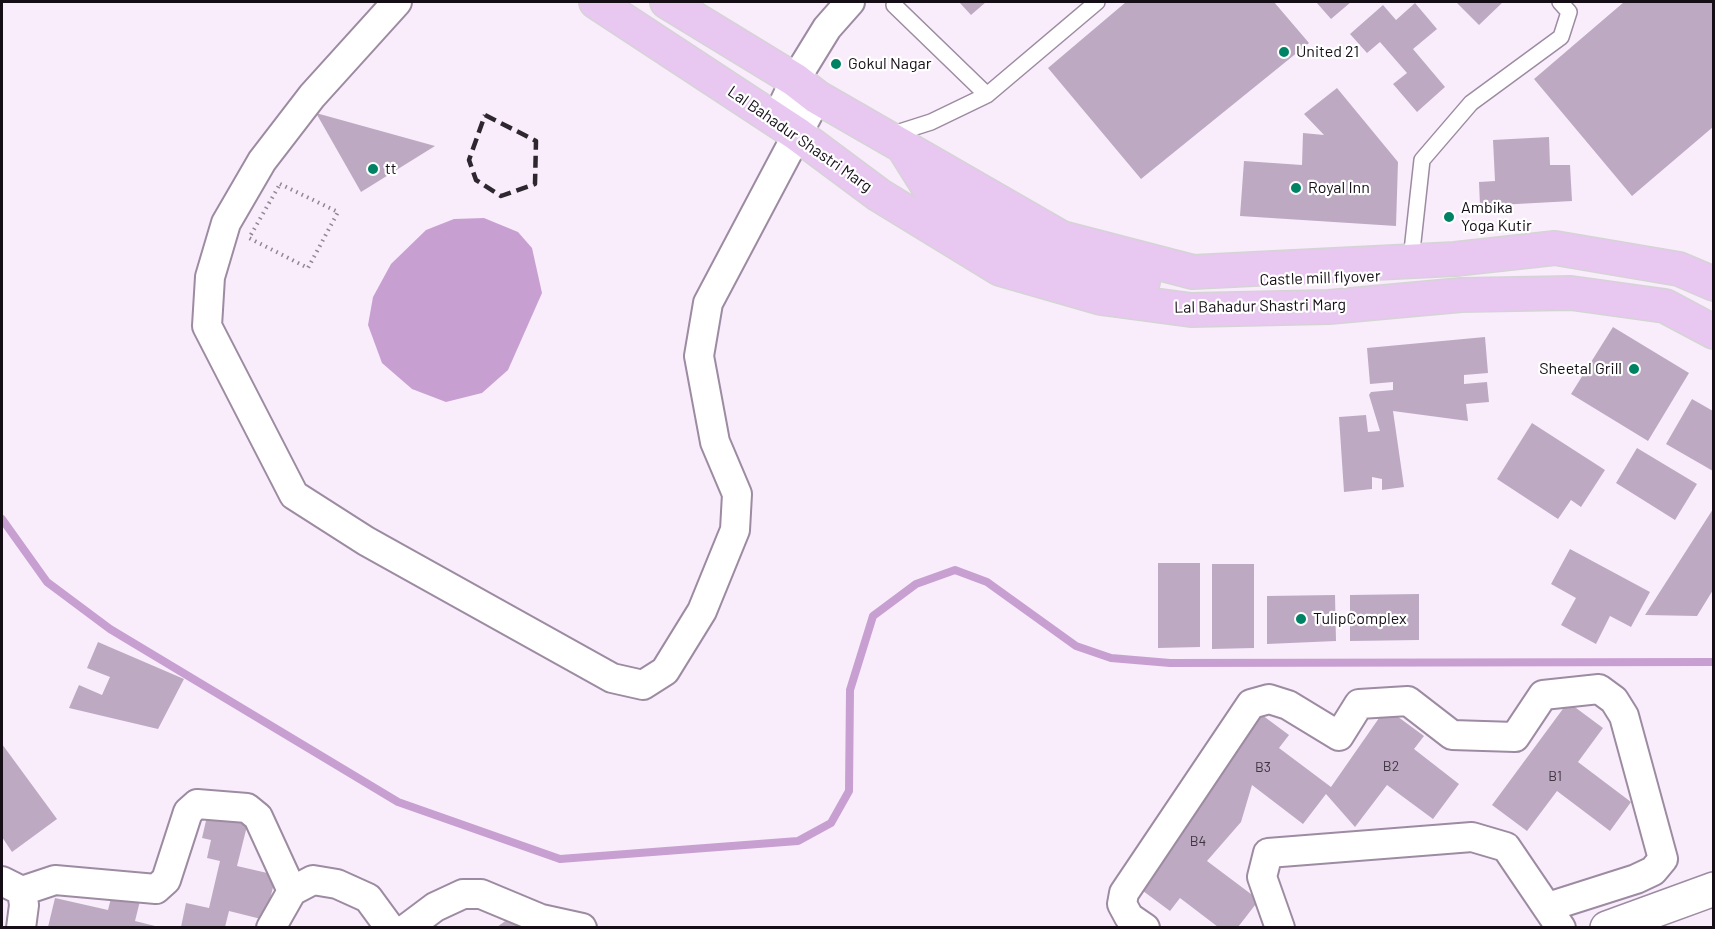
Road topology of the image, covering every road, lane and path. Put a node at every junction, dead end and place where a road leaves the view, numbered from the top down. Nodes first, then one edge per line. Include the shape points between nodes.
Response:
1 (397, 2) edge
2 (596, 2) edge
3 (667, 2) edge
4 (850, 2) edge
5 (1097, 2) edge
6 (1560, 2) edge
7 (894, 5) dead end
8 (806, 89) junction
9 (987, 95) junction
10 (786, 127) junction
11 (895, 142) junction
12 (879, 195) junction
13 (942, 205) junction
14 (249, 238) joint
15 (1411, 260) junction
16 (1713, 284) edge
17 (1713, 306) edge
18 (1713, 332) edge
19 (12, 886) edge
20 (1713, 889) edge
21 (292, 891) junction
22 (1554, 917) edge
23 (21, 927) edge
24 (271, 927) edge
25 (390, 927) edge
26 (406, 927) edge
27 (582, 927) edge
28 (1144, 927) edge
29 (1280, 927) edge
30 (1607, 927) edge

1 - 10 street via 312,96 262,161 226,223 210,277 207,326 294,495 366,541 612,678 642,685 665,671 702,611 735,530 737,495 715,442 699,356 708,303
2 - 10 main road, Lal Bahadur Shastri Marg
3 - 8 main road
4 - 8 street via 827,28
5 - 9 lane
6 - 15 lane via 1569,12 1561,37 1471,103 1422,160
7 - 9 lane
8 - 10 street
8 - 11 main road
9 - 11 lane
10 - 12 main road, Lal Bahadur Shastri Marg
11 - 13 main road
11 - 15 main road via 1062,238 1192,272
12 - 13 main road
12 - 18 main road, Lal Bahadur Shastri Marg via 1000,269 1101,298 1191,310 1329,307 1461,295 1571,293 1665,306
13 - 17 main road, Castle mill flyover via 1009,245 1115,279 1170,284 1608,269 1671,286
14 - 14 path via 308,268 338,212 280,184
15 - 16 main road via 1555,248 1679,269
19 - 21 street via 55,880 156,889 166,880 188,812 197,804 247,808 258,817
19 - 23 street via 24,904
20 - 30 street
21 - 24 street
21 - 25 street via 313,880 337,884 368,898
22 - 28 street via 1653,871 1663,859 1624,716 1614,700 1599,689 1543,695 1515,737 1452,735 1408,701 1359,704 1338,736 1288,705 1269,699 1251,704 1124,893 1122,904 1129,917
22 - 29 street via 1506,848 1472,837 1268,853 1262,876
26 - 27 street via 463,894 481,894 542,919

